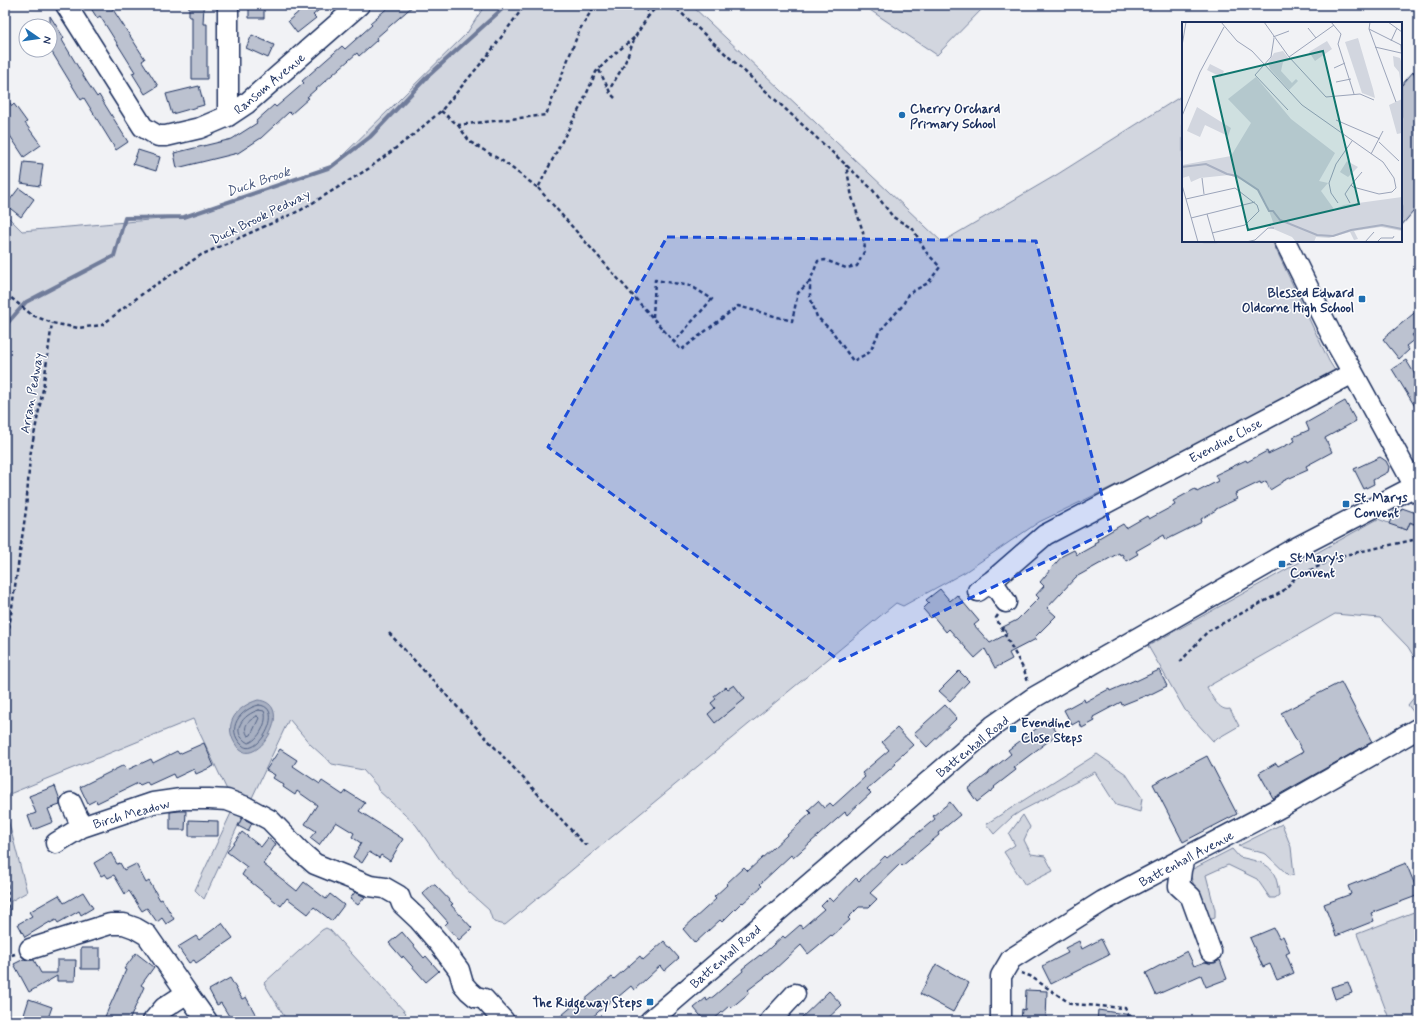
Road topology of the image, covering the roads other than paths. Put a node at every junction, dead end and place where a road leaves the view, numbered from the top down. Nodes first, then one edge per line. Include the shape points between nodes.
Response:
1 (66, 5) edge
2 (228, 5) edge
3 (359, 5) edge
4 (228, 116) junction
5 (1286, 242) edge
6 (1353, 373) junction
7 (1417, 489) edge
8 (1006, 602) road end
9 (1419, 728) edge
10 (71, 803) dead end
11 (82, 827) junction
12 (56, 843) dead end
13 (1184, 858) junction
14 (30, 949) dead end
15 (1211, 952) dead end
16 (187, 993) junction
17 (795, 994) dead end
18 (153, 1021) edge
19 (207, 1021) edge
20 (504, 1021) edge
21 (650, 1021) edge
22 (770, 1021) edge
23 (1001, 1021) edge

1 - 4 street, Ransom Avenue via 143,127 158,136 166,136 200,128
2 - 4 street
3 - 4 street, Ransom Avenue via 246,104
5 - 6 street
6 - 7 street
6 - 8 street, Evendine Close via 1045,535 985,586
7 - 21 street, Battenhall Road via 1290,551 1033,698 993,726
9 - 13 street, Battenhall Avenue via 1281,807
10 - 11 street, Birch Meadow
11 - 12 street, Birch Meadow
11 - 20 street, Birch Meadow via 153,804 181,799 227,800 246,807 270,820 315,864 370,886 395,905 402,904 438,942 459,970 463,984 469,991 484,999
13 - 15 street via 1179,886 1191,896
13 - 23 street, Battenhall Avenue via 1103,901 1011,958 1001,976
14 - 16 street via 110,924 124,924 147,935
16 - 18 street via 164,1008
16 - 19 street
17 - 22 street

